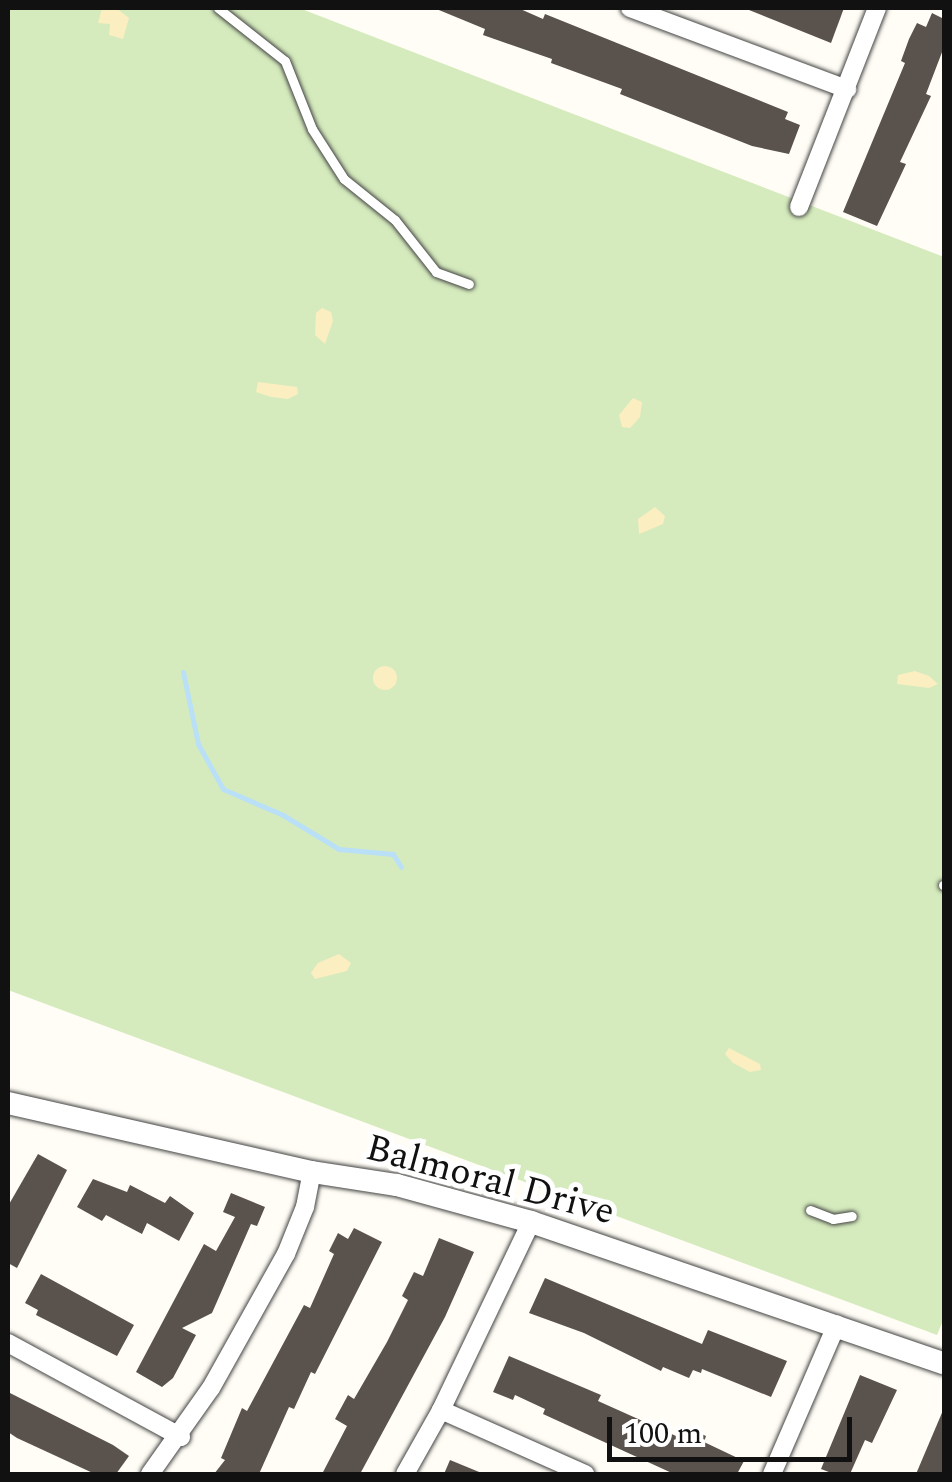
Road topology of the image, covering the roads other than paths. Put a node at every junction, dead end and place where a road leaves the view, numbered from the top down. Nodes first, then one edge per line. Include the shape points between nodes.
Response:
1 (218, 8) edge
2 (630, 8) edge
3 (877, 8) edge
4 (847, 89) junction
5 (799, 207) dead end
6 (470, 284) dead end
7 (8, 1104) edge
8 (312, 1172) junction
9 (810, 1210) dead end
10 (852, 1216) dead end
11 (531, 1222) junction
12 (837, 1324) junction
13 (8, 1343) edge
14 (944, 1363) edge
15 (441, 1410) junction
16 (181, 1436) junction
17 (150, 1474) edge
18 (405, 1474) edge
19 (585, 1474) edge
20 (772, 1474) edge

1 - 6 lane via 285,61 312,129 344,179 395,220 436,272
2 - 4 street
3 - 4 street
4 - 5 street
7 - 8 street, Balmoral Drive
8 - 11 street, Balmoral Drive via 397,1186
8 - 16 street via 286,1254
9 - 10 lane via 833,1219
11 - 12 street, Balmoral Drive
11 - 15 street
12 - 14 street, Balmoral Drive
12 - 20 street
13 - 16 street
15 - 18 street
15 - 19 street
16 - 17 street

